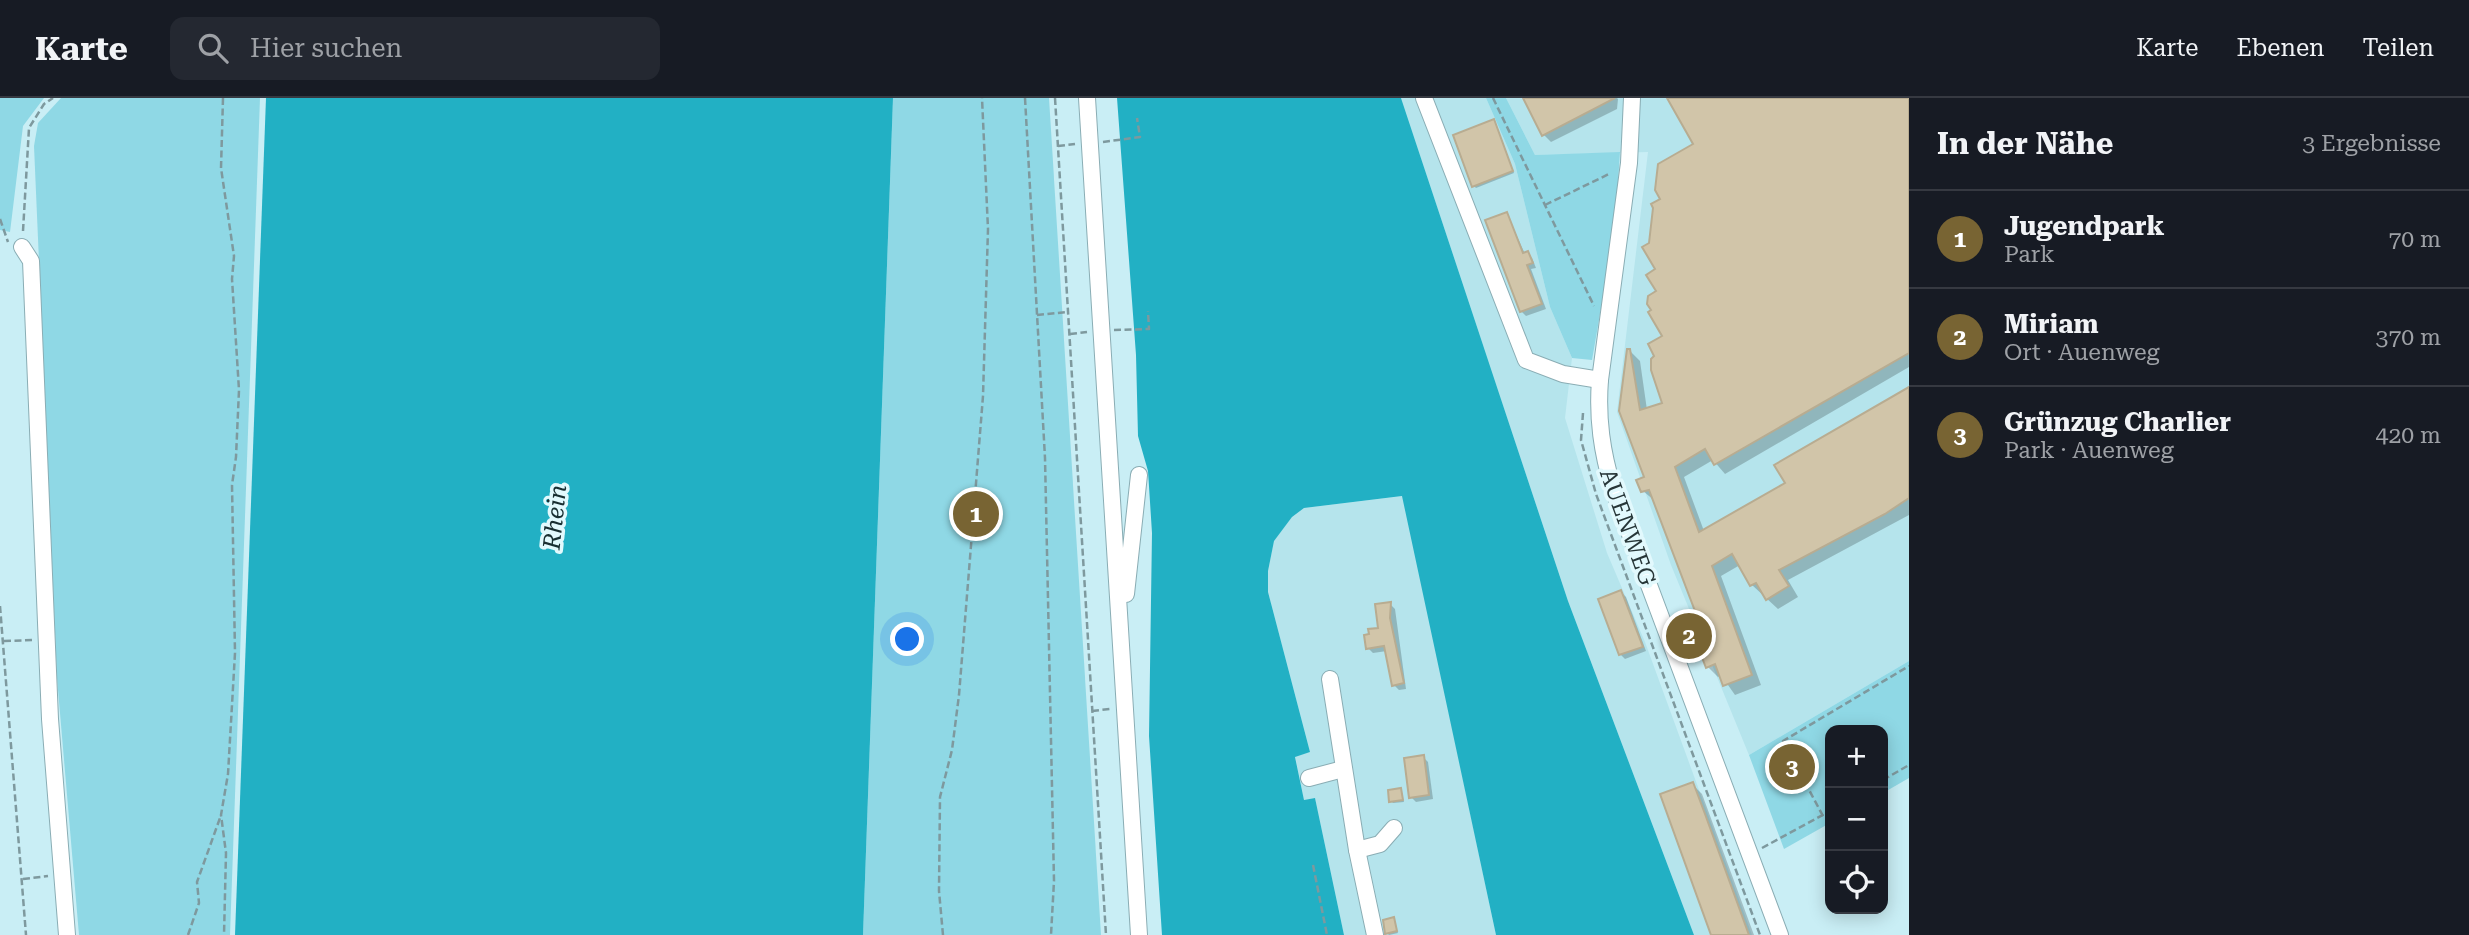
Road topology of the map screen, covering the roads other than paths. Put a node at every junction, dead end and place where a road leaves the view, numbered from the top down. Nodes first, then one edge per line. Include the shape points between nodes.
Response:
1 (1087, 98) edge
2 (1424, 98) edge
3 (1632, 98) edge
4 (22, 247) road end
5 (1600, 380) junction
6 (1139, 475) dead end
7 (1121, 635) junction
8 (1330, 679) dead end
9 (1343, 769) junction
10 (1309, 778) dead end
11 (1394, 828) dead end
12 (1357, 850) junction
13 (67, 935) edge
14 (1139, 935) edge
15 (1375, 935) edge
16 (1780, 935) edge

1 - 7 street
2 - 5 street via 1526,360 1563,374
3 - 5 street, AUENWEG via 1629,163
4 - 13 street via 31,261 50,719
5 - 16 street, AUENWEG via 1597,412 1613,489
6 - 7 street
7 - 14 street
8 - 9 street
9 - 10 street
9 - 12 street
11 - 12 street via 1380,844
12 - 15 street

